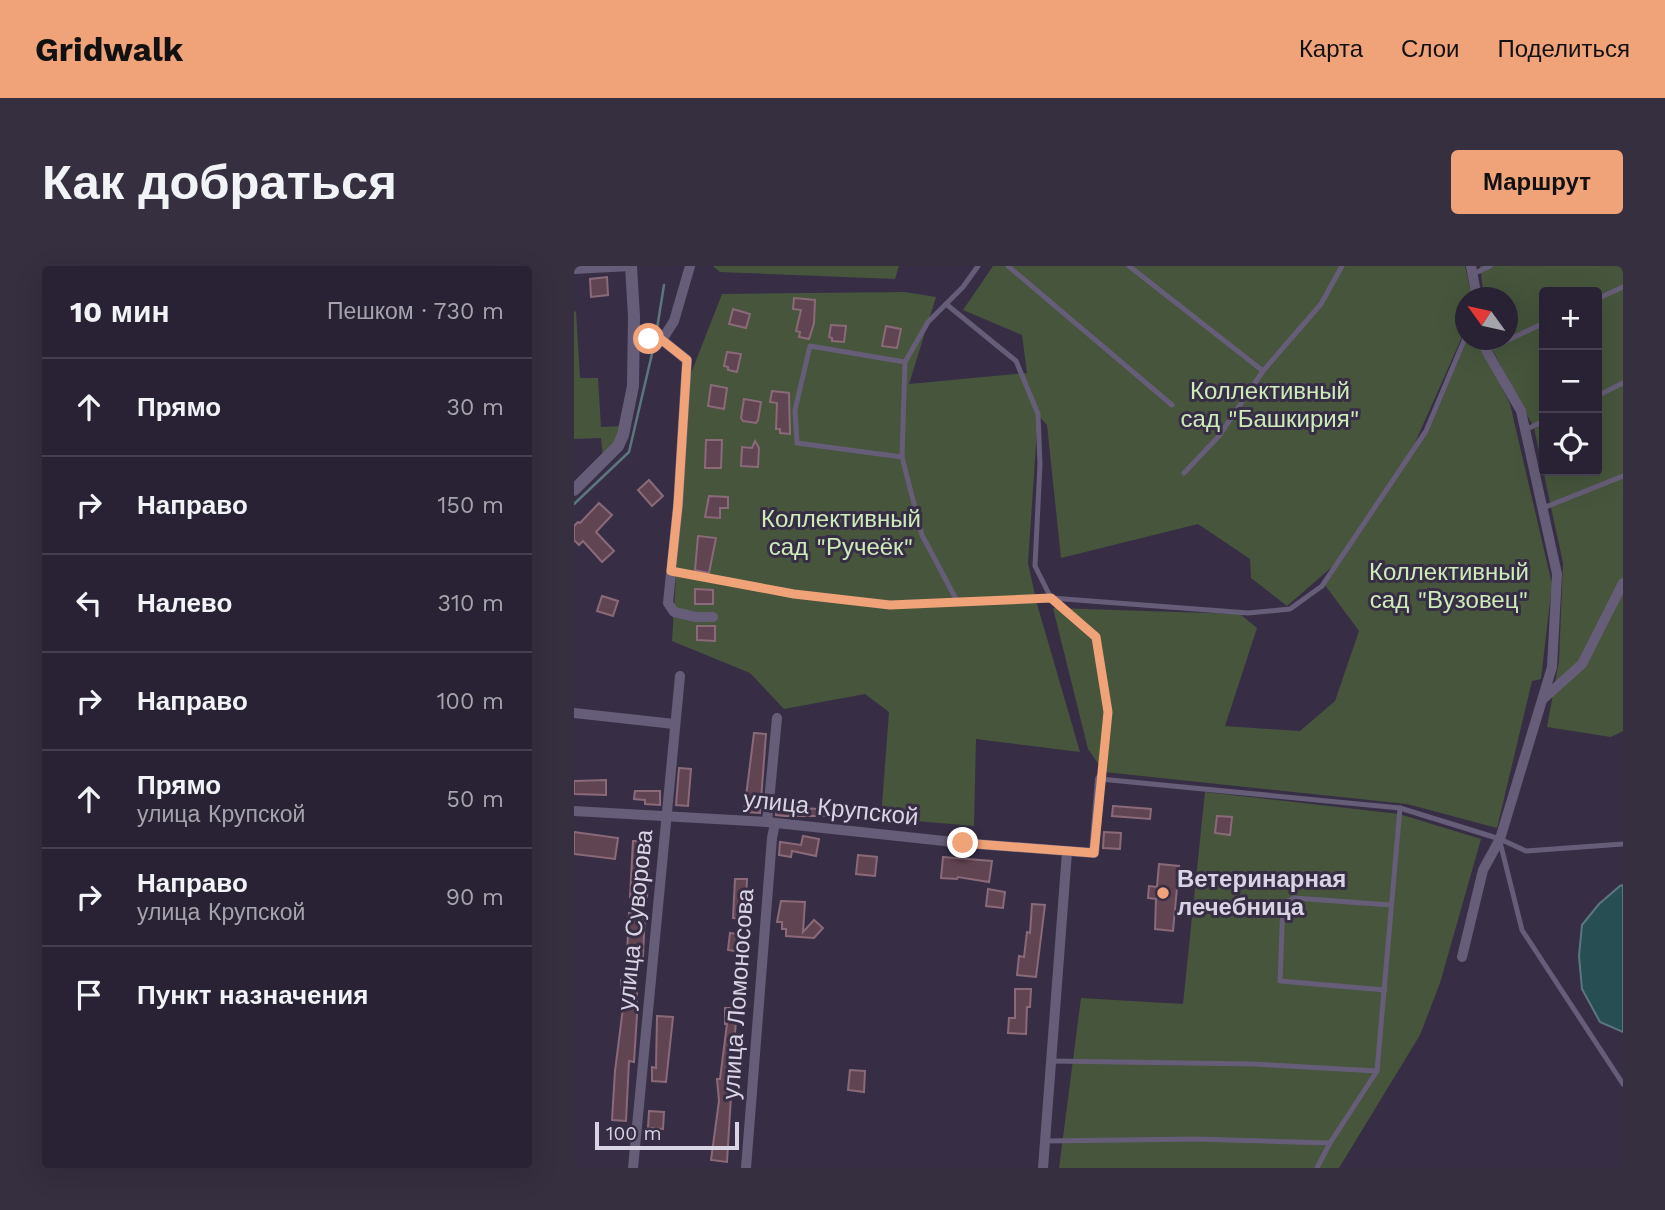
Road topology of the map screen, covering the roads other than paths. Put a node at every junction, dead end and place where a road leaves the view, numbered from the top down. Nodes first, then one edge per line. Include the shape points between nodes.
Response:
1 (631, 266) edge
2 (690, 266) edge
3 (978, 266) edge
4 (1008, 266) edge
5 (1129, 266) edge
6 (1342, 266) edge
7 (1490, 266) edge
8 (574, 269) edge
9 (1472, 270) edge
10 (1623, 287) edge
11 (1602, 297) edge
12 (946, 304) junction
13 (1539, 325) edge
14 (1518, 333) edge
15 (634, 338) junction
16 (662, 340) junction
17 (1459, 350) edge
18 (1488, 350) edge
19 (905, 362) junction
20 (1263, 371) junction
21 (1623, 383) edge
22 (1602, 394) edge
23 (1172, 405) dead end
24 (1539, 423) edge
25 (1525, 430) junction
26 (902, 457) junction
27 (1184, 473) dead end
28 (1623, 476) edge
29 (574, 490) edge
30 (1542, 508) junction
31 (671, 571) junction
32 (1623, 583) edge
33 (1051, 598) junction
34 (957, 601) junction
35 (713, 617) dead end
36 (680, 676) dead end
37 (1543, 699) junction
38 (574, 713) edge
39 (777, 718) dead end
40 (674, 724) junction
41 (1100, 779) junction
42 (1400, 808) junction
43 (574, 811) edge
44 (667, 815) junction
45 (771, 823) junction
46 (1500, 839) junction
47 (1623, 844) edge
48 (1067, 852) junction
49 (1391, 905) junction
50 (1462, 957) dead end
51 (1385, 990) junction
52 (1051, 1061) junction
53 (1377, 1071) junction
54 (1623, 1084) edge
55 (1045, 1141) junction
56 (1330, 1143) junction
57 (633, 1168) edge
58 (746, 1168) edge
59 (1043, 1168) edge
60 (1317, 1168) edge

1 - 8 street
1 - 15 street
2 - 16 street via 674,321
3 - 12 lane
4 - 23 lane
5 - 20 lane
6 - 20 lane via 1321,304
7 - 9 lane
10 - 11 lane
12 - 19 lane via 928,322
12 - 33 lane via 1016,361 1038,414 1035,566
13 - 14 lane
15 - 16 street
15 - 29 street via 633,386 623,435 618,446
16 - 31 street via 687,360
17 - 33 lane via 1426,431 1322,586 1290,608 1248,613
18 - 25 street via 1521,411
19 - 26 lane
19 - 26 lane via 810,345 795,410 797,443
20 - 27 lane via 1219,436
21 - 22 lane
24 - 25 lane
25 - 30 street
26 - 34 lane via 922,535
28 - 30 lane
30 - 37 street via 1557,574 1552,667
31 - 34 lane via 794,594 890,605
31 - 35 street via 668,603 674,612
32 - 37 street via 1582,664
33 - 34 lane
33 - 41 lane via 1096,637 1108,712
36 - 40 street, улица Суворова
37 - 46 street
38 - 40 street
39 - 45 street, улица Ломоносова
40 - 44 street, улица Суворова
41 - 42 lane
41 - 48 street, улица Крупской via 1094,853
42 - 46 lane
42 - 49 lane
43 - 44 street, улица Крупской
44 - 45 street, улица Крупской
44 - 57 street, улица Суворова
45 - 48 street, улица Крупской
45 - 58 street, улица Ломоносова
46 - 47 lane via 1526,851
46 - 50 street via 1483,870
46 - 54 lane via 1522,930
48 - 52 street
49 - 51 lane
49 - 51 lane via 1294,898 1283,902 1280,981
51 - 53 lane
52 - 53 lane
52 - 55 street
53 - 56 lane
55 - 56 lane
55 - 59 street
56 - 60 lane

